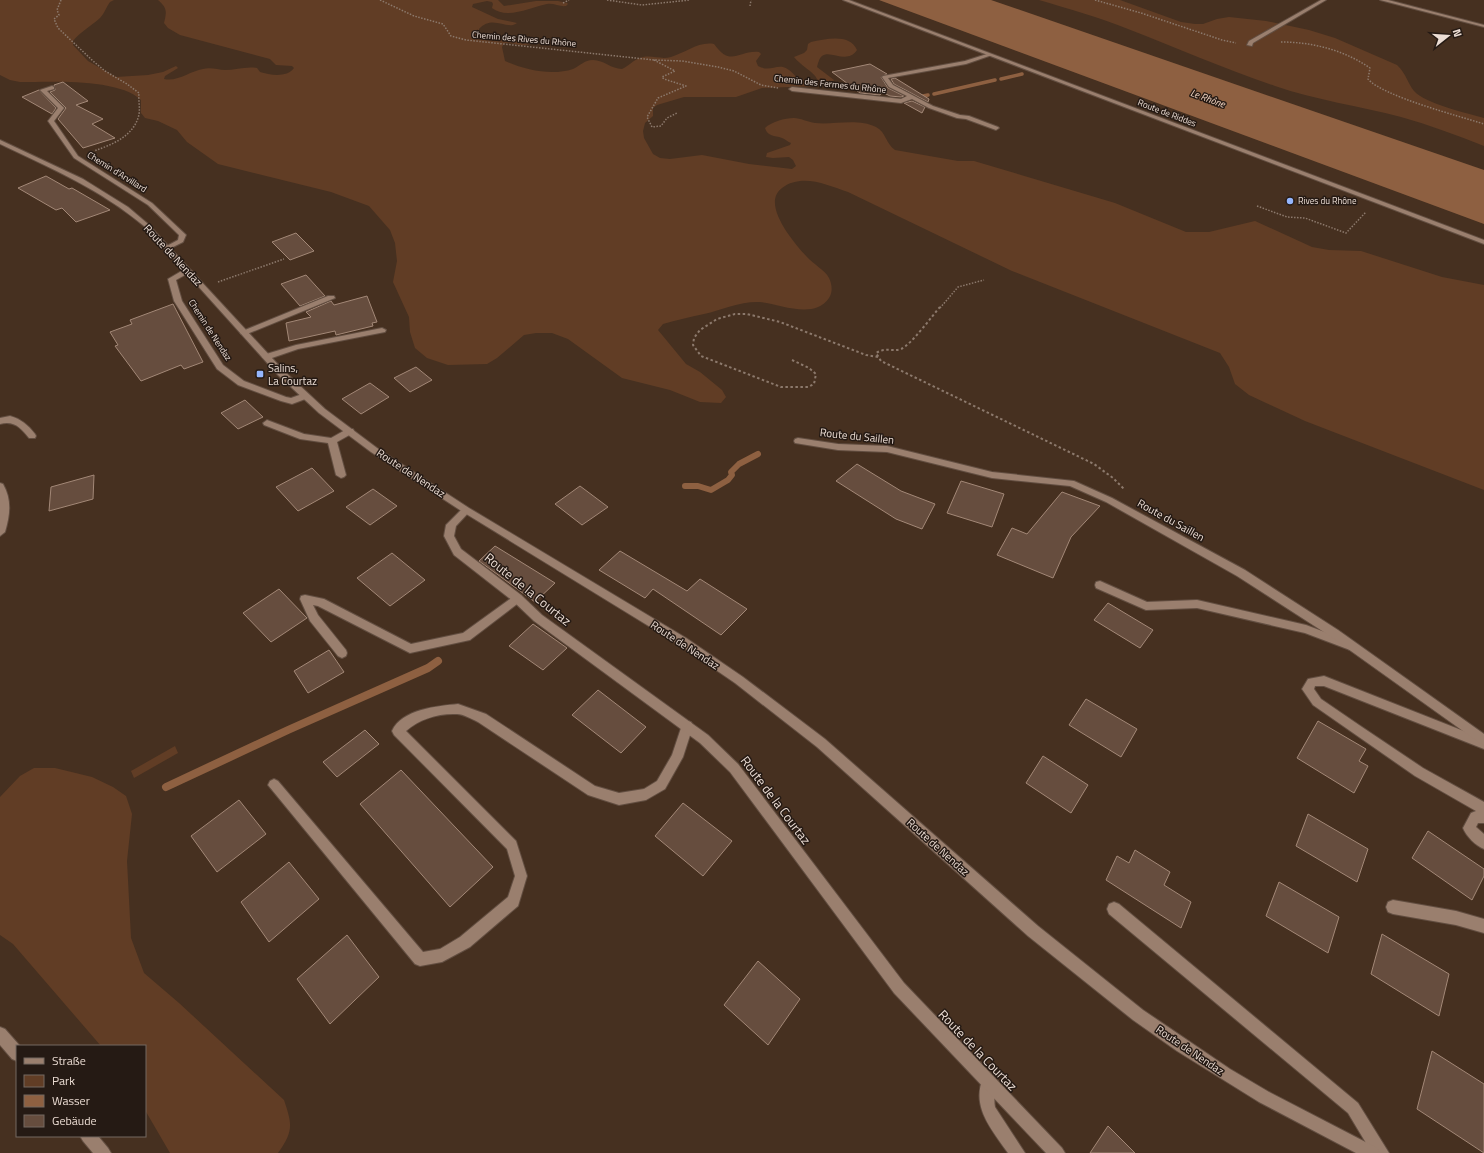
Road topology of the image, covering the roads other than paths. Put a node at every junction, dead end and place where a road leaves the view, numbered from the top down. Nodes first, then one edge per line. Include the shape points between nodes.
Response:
1 (845, 0) edge
2 (1324, 0) edge
3 (1382, 0) edge
4 (1484, 26) edge
5 (1250, 44) road end
6 (989, 55) junction
7 (52, 88) dead end
8 (792, 89) road end
9 (911, 96) junction
10 (996, 128) dead end
11 (0, 142) edge
12 (1484, 242) edge
13 (168, 248) junction
14 (188, 271) junction
15 (331, 298) dead end
16 (382, 330) dead end
17 (244, 332) junction
18 (266, 357) junction
19 (305, 396) junction
20 (0, 421) edge
21 (267, 423) dead end
22 (350, 432) junction
23 (32, 436) dead end
24 (332, 441) junction
25 (798, 441) dead end
26 (341, 475) dead end
27 (0, 486) edge
28 (466, 510) junction
29 (0, 532) edge
30 (1100, 585) dead end
31 (517, 598) junction
32 (1355, 648) junction
33 (342, 653) dead end
34 (687, 726) junction
35 (1484, 741) edge
36 (1484, 744) edge
37 (274, 785) dead end
38 (1484, 809) edge
39 (1484, 817) edge
40 (1484, 843) edge
41 (1393, 907) dead end
42 (1114, 909) dead end
43 (1484, 926) edge
44 (0, 1034) edge
45 (16, 1053) edge
46 (988, 1083) junction
47 (89, 1137) edge
48 (103, 1153) edge
49 (1017, 1153) edge
50 (1056, 1153) edge
51 (1372, 1153) edge
52 (1381, 1153) edge

1 - 6 street, Route de Riddes
2 - 5 street
3 - 4 street
6 - 9 street, Chemin des Fermes du Rhône via 966,62 885,77 891,86
6 - 12 street, Route de Riddes
7 - 13 street, Chemin d'Arvillard via 43,90 61,108 51,121 76,157 150,204 184,235 182,241
8 - 9 street, Chemin des Fermes du Rhône via 901,101
9 - 10 street, Chemin des Fermes du Rhône via 931,107
11 - 13 street, Route de Nendaz via 81,180 112,198 146,225
13 - 14 street, Route de Nendaz
14 - 17 street, Route de Nendaz
14 - 19 street, Chemin de Nendaz via 176,276 172,283 178,301 220,367 241,383 284,399 292,401
15 - 17 street
16 - 18 street via 296,346
17 - 18 street, Route de Nendaz
18 - 19 street, Route de Nendaz
19 - 22 street, Route de Nendaz
20 - 23 street via 10,418 27,429
21 - 24 street via 303,438
22 - 24 street
22 - 28 street, Route de Nendaz
24 - 26 street
25 - 32 street, Route du Saillen via 838,447 887,449 992,474 1071,483 1115,503 1241,573
27 - 29 street via 6,500
28 - 31 street, Route de la Courtaz via 451,526 450,536 457,552
28 - 51 street, Route de Nendaz via 682,641 739,680 820,743 1033,931 1176,1041 1264,1097
30 - 32 street via 1146,606 1197,604 1306,629
31 - 33 street via 466,637 410,649 320,602 305,599 314,618
31 - 34 street, Route de la Courtaz via 538,618
32 - 35 street, Route du Saillen
34 - 37 street via 677,758 661,785 646,794 619,799 592,791 482,718 458,709 430,712 408,721 398,731 512,845 521,876 513,901 466,942 442,955 420,959
34 - 46 street, Route de la Courtaz via 734,768 898,988
36 - 38 street via 1324,680 1312,682 1308,688 1318,702 1362,733 1419,772
39 - 40 street via 1476,817 1469,828
41 - 43 street via 1456,918
42 - 52 street via 1353,1108
44 - 45 street
46 - 49 street via 988,1110
46 - 50 street, Route de la Courtaz
47 - 48 street

